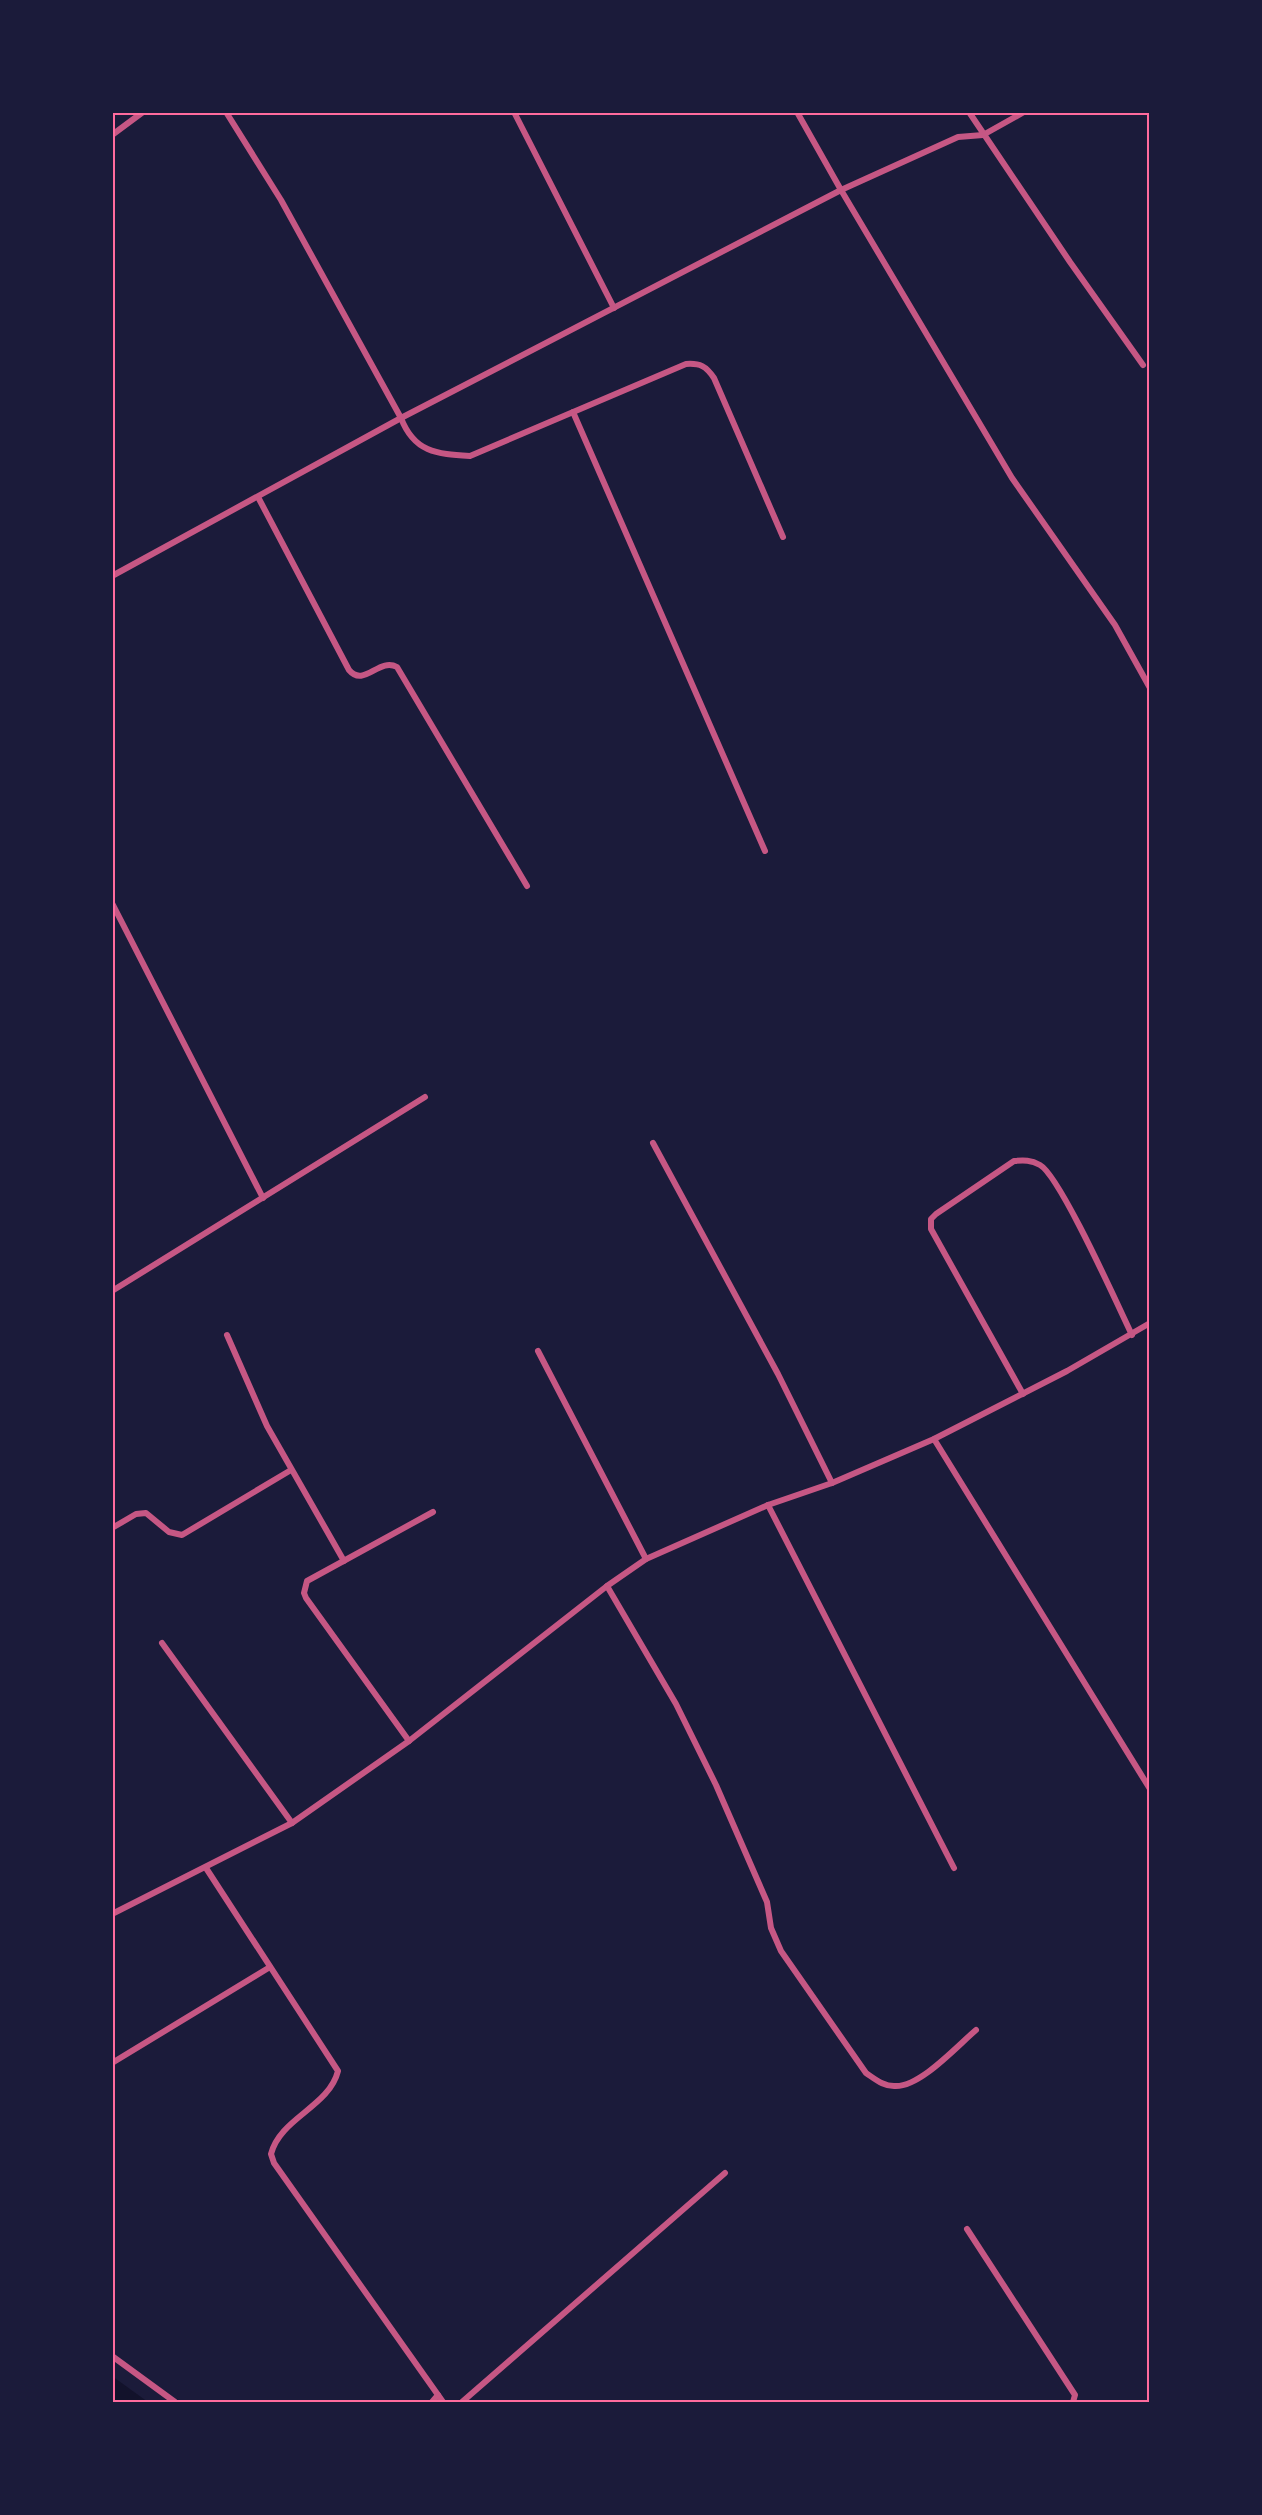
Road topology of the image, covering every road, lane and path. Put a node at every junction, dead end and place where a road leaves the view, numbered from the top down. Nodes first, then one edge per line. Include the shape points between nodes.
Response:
1 (142, 112) edge
2 (226, 112) edge
3 (514, 112) edge
4 (797, 112) edge
5 (969, 112) edge
6 (1024, 112) edge
7 (112, 135) edge
8 (983, 135) junction
9 (841, 190) junction
10 (614, 308) junction
11 (1143, 365) dead end
12 (573, 412) junction
13 (401, 418) junction
14 (258, 497) junction
15 (783, 537) dead end
16 (112, 576) edge
17 (1149, 688) edge
18 (765, 851) dead end
19 (527, 886) dead end
20 (112, 903) edge
21 (425, 1098) dead end
22 (653, 1143) dead end
23 (263, 1198) junction
24 (112, 1291) edge
25 (1149, 1323) edge
26 (227, 1335) dead end
27 (1132, 1335) junction
28 (538, 1351) dead end
29 (1023, 1394) junction
30 (934, 1439) junction
31 (291, 1470) junction
32 (832, 1483) junction
33 (768, 1505) junction
34 (433, 1512) dead end
35 (112, 1528) edge
36 (646, 1559) junction
37 (344, 1561) junction
38 (607, 1586) junction
39 (162, 1643) dead end
40 (409, 1741) junction
41 (1149, 1789) edge
42 (292, 1823) junction
43 (206, 1868) junction
44 (954, 1868) dead end
45 (112, 1914) edge
46 (270, 1966) junction
47 (976, 2030) dead end
48 (112, 2063) edge
49 (725, 2173) dead end
50 (967, 2229) dead end
51 (112, 2356) edge
52 (438, 2395) junction
53 (175, 2403) edge
54 (432, 2403) edge
55 (443, 2403) edge
56 (462, 2403) edge
57 (1073, 2403) edge

1 - 7 street
2 - 13 street via 281,200
3 - 10 street
4 - 9 street
5 - 8 street
6 - 8 street
8 - 9 street via 958,137
8 - 11 street
9 - 10 street
9 - 17 street via 1012,478 1115,625
10 - 13 street
12 - 13 street via 470,456 418,445 408,435
12 - 15 street via 686,364 697,363 707,368
12 - 18 street
13 - 14 street
14 - 16 street
14 - 19 street via 349,670 362,676 385,665 396,667
20 - 23 street
21 - 23 street
22 - 32 street
23 - 24 street
25 - 27 street
26 - 31 street
27 - 29 street
27 - 29 street via 1060,1190 1042,1166 1028,1160 1014,1161 936,1214 931,1219 931,1229
28 - 36 street
29 - 30 street
30 - 32 street
30 - 41 street
31 - 35 street via 182,1535 169,1532 146,1513 136,1514
31 - 37 street
32 - 33 street
33 - 36 street
33 - 44 street
34 - 37 street
36 - 38 street
37 - 40 street via 307,1581 304,1593
38 - 40 street
38 - 47 street via 676,1704 716,1785 767,1902 771,1928 781,1951 866,2073 894,2087 913,2084
39 - 42 street
40 - 42 street
42 - 43 street
43 - 45 street
43 - 46 street
46 - 48 street
46 - 52 street via 338,2071 333,2085 278,2136 271,2154 274,2163
49 - 56 street
50 - 57 street via 1075,2395
51 - 53 street
52 - 54 street
52 - 55 street

